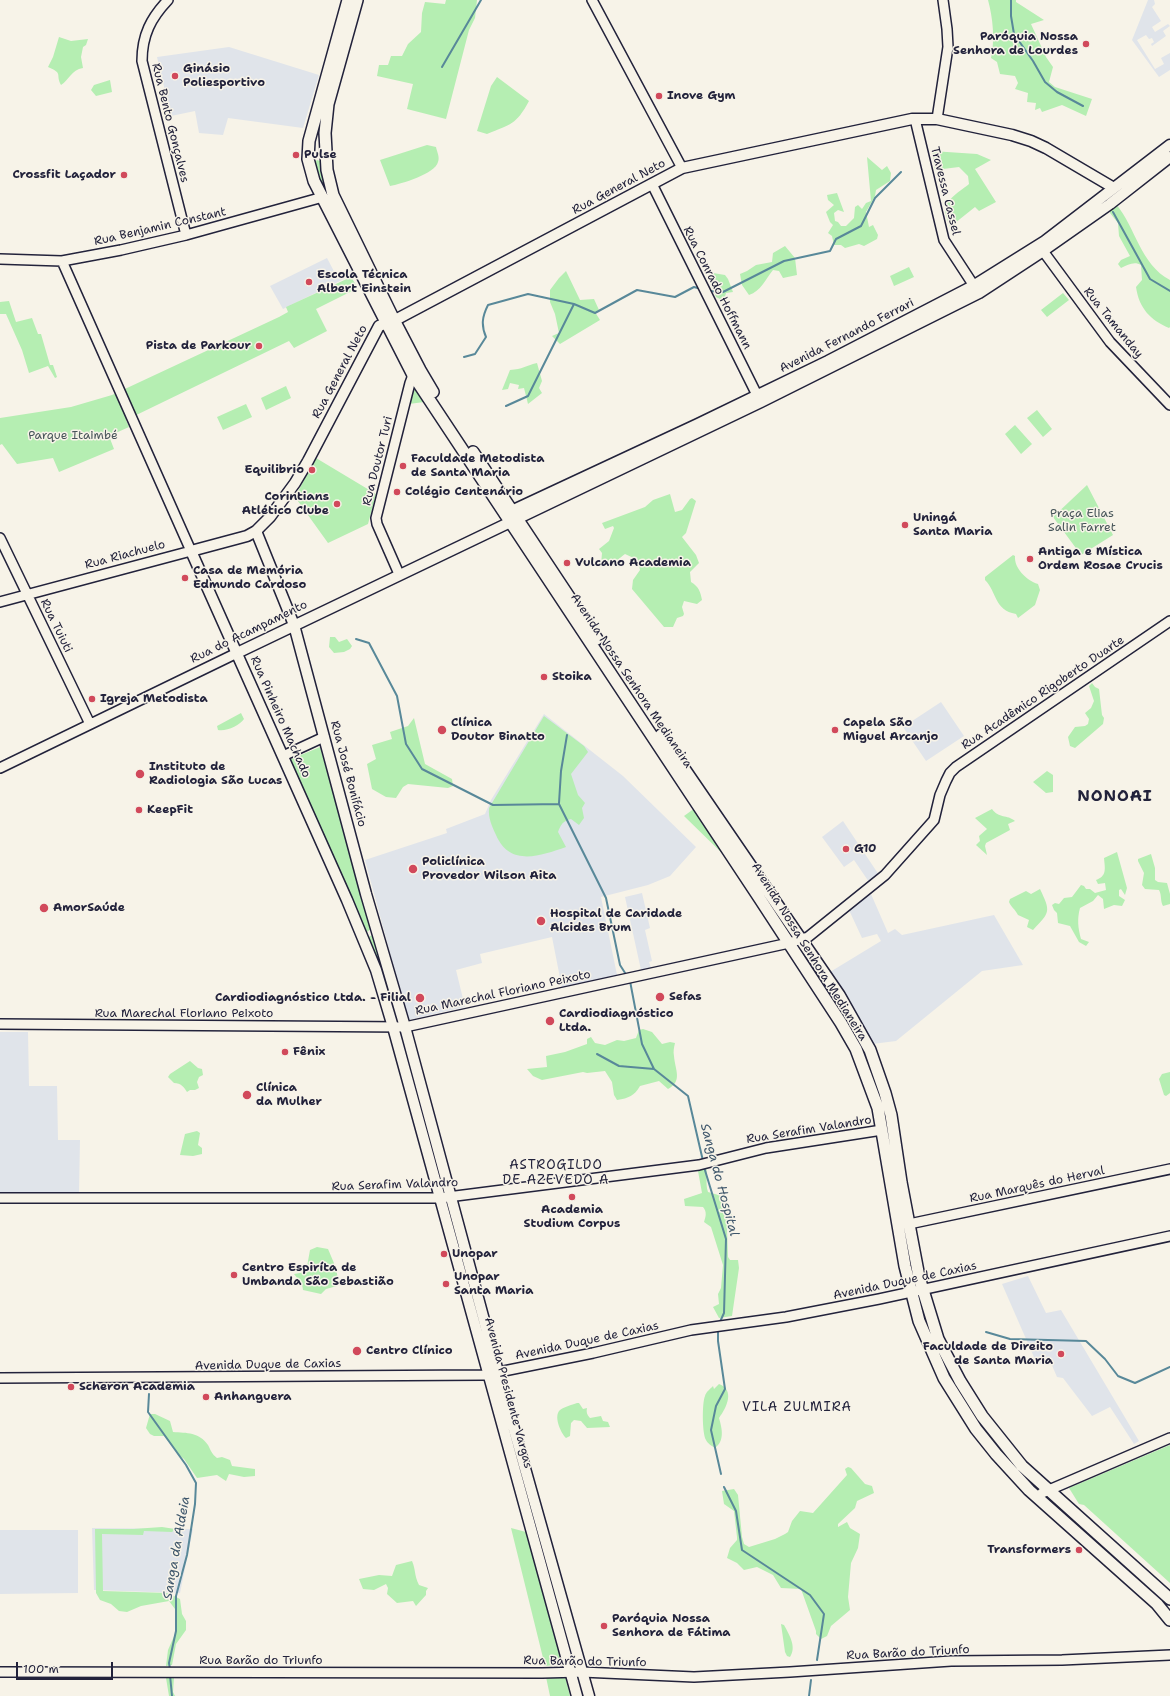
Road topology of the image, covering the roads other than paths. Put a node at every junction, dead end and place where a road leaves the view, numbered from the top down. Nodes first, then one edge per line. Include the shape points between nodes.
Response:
1 (168, 0) edge
2 (348, 0) edge
3 (357, 0) edge
4 (592, 0) edge
5 (942, 0) edge
6 (915, 119) junction
7 (937, 119) junction
8 (1170, 145) edge
9 (307, 152) junction
10 (325, 154) junction
11 (1170, 156) edge
12 (682, 168) junction
13 (652, 184) junction
14 (1114, 188) junction
15 (323, 197) junction
16 (186, 235) junction
17 (1042, 252) junction
18 (0, 259) edge
19 (62, 261) junction
20 (976, 289) junction
21 (390, 321) junction
22 (413, 375) junction
23 (759, 398) junction
24 (1170, 405) edge
25 (511, 516) junction
26 (256, 531) junction
27 (0, 538) edge
28 (191, 551) junction
29 (399, 574) junction
30 (27, 595) junction
31 (0, 602) edge
32 (1170, 620) edge
33 (294, 625) junction
34 (236, 653) junction
35 (90, 724) junction
36 (324, 737) junction
37 (283, 756) junction
38 (0, 768) edge
39 (940, 795) joint
40 (376, 928) junction
41 (361, 933) junction
42 (800, 940) junction
43 (789, 943) junction
44 (0, 1024) edge
45 (393, 1027) junction
46 (405, 1027) junction
47 (882, 1130) junction
48 (895, 1142) junction
49 (1170, 1169) edge
50 (0, 1198) edge
51 (446, 1198) junction
52 (909, 1224) junction
53 (1170, 1236) edge
54 (917, 1291) junction
55 (494, 1374) junction
56 (0, 1378) edge
57 (1170, 1438) edge
58 (1049, 1490) junction
59 (1038, 1497) junction
60 (1170, 1599) edge
61 (1170, 1620) edge
62 (1170, 1655) edge
63 (0, 1672) edge
64 (571, 1672) junction
65 (582, 1672) junction
66 (578, 1696) edge
67 (589, 1696) edge

1 - 16 street, Rua Bento Gonçalves via 147,29 142,61
2 - 9 main road
3 - 10 main road via 329,100 325,123
4 - 12 street
5 - 7 street via 948,47
6 - 7 main road, Rua General Neto
6 - 12 main road, Rua General Neto
6 - 20 street, Travessa Cassel via 944,240
7 - 14 main road, Rua General Neto via 1031,141
8 - 14 main road, Avenida Fernando Ferrari
9 - 10 main road
9 - 15 main road via 309,165
10 - 21 main road via 333,195
11 - 17 main road, Avenida Fernando Ferrari via 1110,204
12 - 13 main road, Rua General Neto
13 - 21 main road, Rua General Neto
13 - 23 street, Rua Conrado Hoffmann
14 - 20 main road, Avenida Fernando Ferrari via 1045,241
15 - 16 street, Rua Benjamin Constant
15 - 21 main road
16 - 19 street, Rua Benjamin Constant
17 - 20 main road, Avenida Fernando Ferrari
17 - 24 street, Rua Tamanday via 1110,342
18 - 19 street, Rua Benjamin Constant
19 - 28 street, Rua Pinheiro Machado
20 - 23 main road, Avenida Fernando Ferrari
21 - 22 main road, Avenida Nossa Senhora Medianeira
21 - 25 main road, Avenida Nossa Senhora Medianeira
21 - 26 main road, Rua General Neto via 378,326 295,483 270,517
22 - 25 main road, Avenida Nossa Senhora Medianeira
22 - 29 street, Rua Doutor Turi via 376,518
23 - 25 main road, Avenida Fernando Ferrari via 688,429
25 - 29 main road, Rua do Acampamento
25 - 42 main road, Avenida Nossa Senhora Medianeira
25 - 43 main road, Avenida Nossa Senhora Medianeira
26 - 28 main road, Rua Riachuelo via 247,536
26 - 33 main road, Rua José Bonifácio
27 - 30 street, Rua Tuiuti
28 - 30 street, Rua Riachuelo
28 - 34 main road, Rua Pinheiro Machado
29 - 33 main road, Rua do Acampamento
30 - 31 street, Rua Riachuelo
30 - 35 street, Rua Tuiuti
32 - 39 street, Rua Acadêmico Rigoberto Duarte via 956,767 950,773
33 - 34 main road, Rua do Acampamento
33 - 36 main road, Rua José Bonifácio
34 - 35 street, Rua do Acampamento
34 - 37 main road, Rua Pinheiro Machado
35 - 38 street, Rua do Acampamento
36 - 37 street
36 - 40 main road, Rua José Bonifácio
37 - 41 main road, Rua Pinheiro Machado
39 - 42 street, Rua Marechal Floriano Peixoto via 934,820 885,875 808,938
40 - 41 main road via 369,934
40 - 46 main road, Rua José Bonifácio
41 - 45 main road, Rua Pinheiro Machado via 376,970
42 - 43 street, Rua Marechal Floriano Peixoto
42 - 48 main road, Avenida Nossa Senhora Medianeira via 839,995 870,1050 891,1114
43 - 46 street, Rua Marechal Floriano Peixoto
43 - 47 main road, Avenida Nossa Senhora Medianeira via 856,1049 872,1090
44 - 45 street, Rua Marechal Floriano Peixoto
45 - 46 street, Rua Marechal Floriano Peixoto
45 - 51 main road, Avenida Presidente Vargas
46 - 51 main road, Avenida Presidente Vargas
47 - 48 main road via 892,1136
47 - 51 street, Rua Serafim Valandro via 766,1148 699,1166
47 - 54 main road, Avenida Nossa Senhora Medianeira via 905,1266
48 - 52 main road, Avenida Nossa Senhora Medianeira
49 - 52 street, Rua Marquês do Herval
50 - 51 street, Rua Serafim Valandro
51 - 55 main road, Avenida Presidente Vargas
52 - 54 main road, Avenida Nossa Senhora Medianeira
53 - 54 street, Avenida Duque de Caxias
54 - 55 street, Avenida Duque de Caxias via 786,1317 691,1330
54 - 58 main road, Avenida Nossa Senhora Medianeira via 938,1339 982,1416 1022,1466
54 - 59 main road, Avenida Nossa Senhora Medianeira via 919,1321 958,1400 996,1454
55 - 56 street, Avenida Duque de Caxias
55 - 64 main road, Avenida Presidente Vargas
55 - 65 main road, Avenida Presidente Vargas
57 - 58 street
58 - 59 street
58 - 60 main road, Avenida Nossa Senhora Medianeira
59 - 61 main road, Avenida Nossa Senhora Medianeira via 1157,1604
62 - 65 street, Rua Barão do Triunfo via 1066,1660 951,1661 694,1677
63 - 64 street, Rua Barão do Triunfo
64 - 65 street, Rua Barão do Triunfo
64 - 66 main road, Avenida Presidente Vargas
65 - 67 main road, Avenida Presidente Vargas

